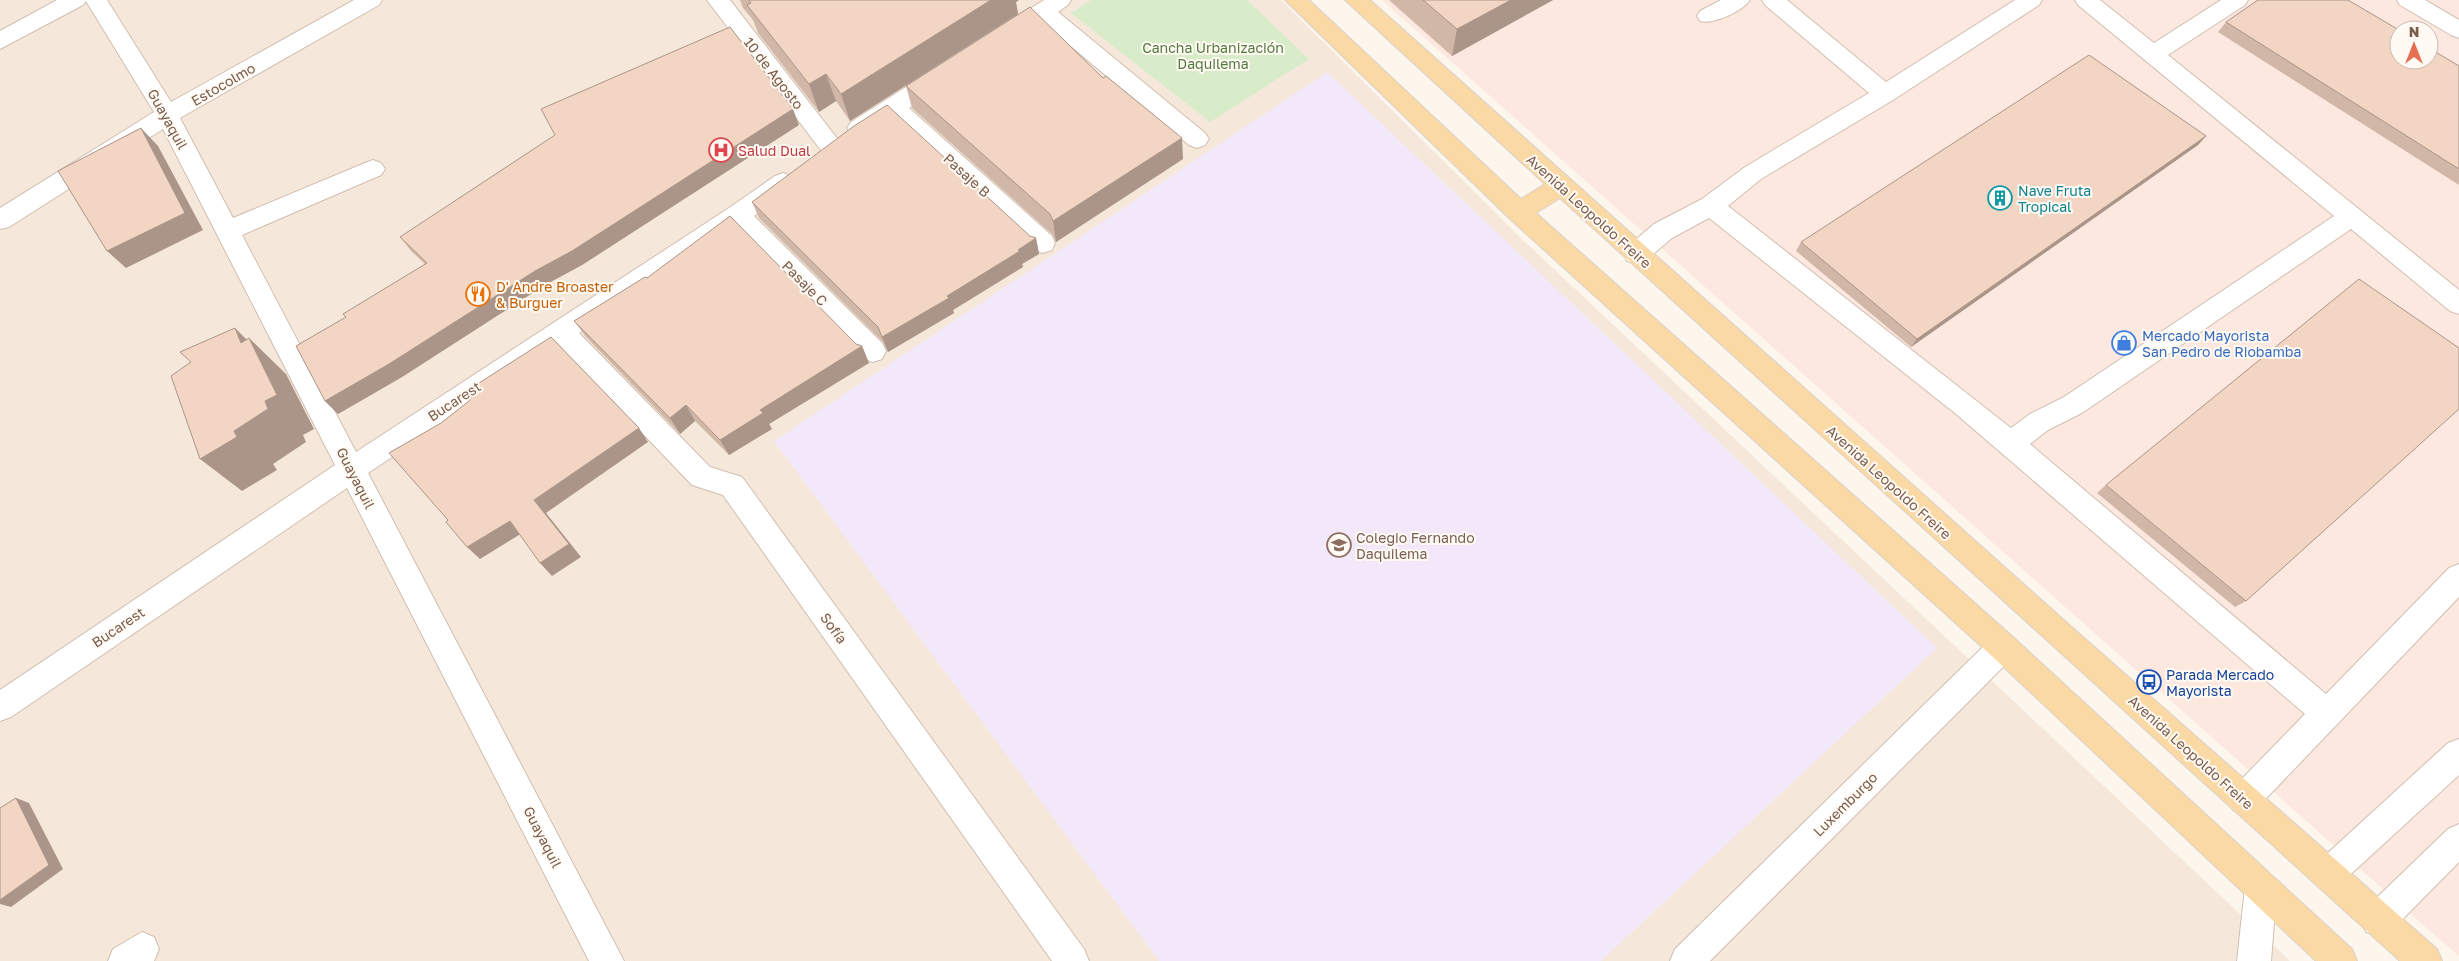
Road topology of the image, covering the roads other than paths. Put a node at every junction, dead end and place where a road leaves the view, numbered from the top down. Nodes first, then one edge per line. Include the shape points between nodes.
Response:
1 (75, 0) edge
2 (96, 0) edge
3 (371, 0) edge
4 (718, 0) edge
5 (1296, 0) edge
6 (1356, 0) edge
7 (1739, 0) edge
8 (1773, 0) edge
9 (2031, 0) edge
10 (2086, 0) edge
11 (2238, 0) edge
12 (2408, 0) edge
13 (1052, 6) edge
14 (1708, 16) dead end
15 (2459, 30) edge
16 (0, 41) edge
17 (985, 49) edge
18 (2153, 54) junction
19 (960, 64) edge
20 (1885, 94) junction
21 (892, 106) junction
22 (168, 116) junction
23 (1197, 138) dead end
24 (815, 158) junction
25 (373, 168) dead end
26 (1561, 186) junction
27 (1711, 206) junction
28 (1518, 212) junction
29 (738, 215) junction
30 (2352, 216) junction
31 (0, 220) edge
32 (228, 231) junction
33 (1043, 243) dead end
34 (1636, 254) junction
35 (2459, 304) edge
36 (560, 332) junction
37 (873, 351) dead end
38 (2010, 444) junction
39 (352, 469) junction
40 (2459, 577) edge
41 (2003, 647) junction
42 (0, 707) edge
43 (2326, 713) junction
44 (2459, 754) edge
45 (2244, 799) junction
46 (2459, 840) edge
47 (2329, 874) junction
48 (2261, 887) junction
49 (2378, 920) junction
50 (606, 961) edge
51 (1072, 961) edge
52 (1687, 961) edge
53 (2254, 961) edge
54 (2340, 961) edge
55 (2424, 961) edge

1 - 16 street
2 - 22 street, Guayaquil
3 - 22 street, Estocolmo
4 - 24 street, 10 de Agosto
5 - 28 main road
6 - 26 main road, Avenida Leopoldo Freire
7 - 14 street
8 - 20 street
9 - 20 street
10 - 18 street
11 - 18 street
12 - 15 street
13 - 17 street
13 - 23 street
18 - 30 street
19 - 21 street, Bucarest
20 - 27 street via 1753,173
21 - 24 street, Bucarest
21 - 33 street, Pasaje B
22 - 31 street, Estocolmo
22 - 32 street, Guayaquil
24 - 29 street, Bucarest
25 - 32 street
26 - 28 main road
26 - 34 main road, Avenida Leopoldo Freire
27 - 34 street via 1663,231
27 - 38 street
28 - 41 main road
29 - 36 street, Bucarest
29 - 37 street, Pasaje C
30 - 35 street
30 - 38 street via 2073,406 2039,422
32 - 39 street, Guayaquil
34 - 45 main road, Avenida Leopoldo Freire
36 - 39 street, Bucarest
36 - 51 street, Sofía via 702,477 732,485
38 - 43 street
39 - 42 street, Bucarest
39 - 50 street, Guayaquil
40 - 43 street
41 - 48 main road
41 - 52 street, Luxemburgo
43 - 45 street
44 - 47 street
45 - 47 main road, Avenida Leopoldo Freire
46 - 49 street
47 - 49 main road, Avenida Leopoldo Freire
48 - 53 street
48 - 54 main road
49 - 55 main road, Avenida Leopoldo Freire

